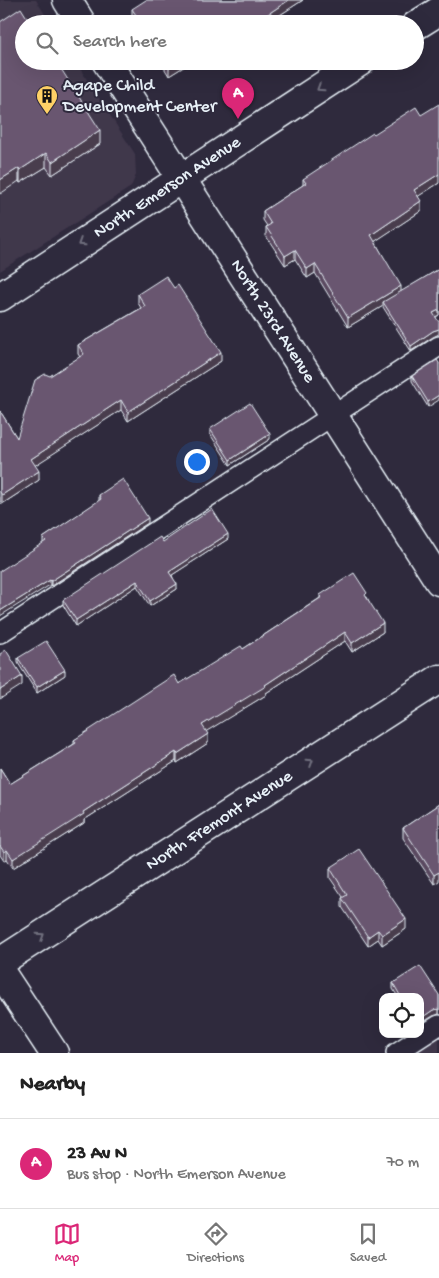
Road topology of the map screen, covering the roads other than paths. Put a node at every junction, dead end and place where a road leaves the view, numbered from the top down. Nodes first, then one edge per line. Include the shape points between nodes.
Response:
1 (67, 0) edge
2 (439, 10) edge
3 (76, 15) edge
4 (424, 20) edge
5 (112, 70) edge
6 (347, 70) edge
7 (180, 178) junction
8 (0, 296) edge
9 (439, 346) edge
10 (332, 416) junction
11 (439, 581) edge
12 (0, 633) edge
13 (439, 679) edge
14 (0, 962) edge
15 (0, 971) edge
16 (439, 1025) edge
17 (54, 1053) edge
18 (396, 1053) edge

1 - 3 street
2 - 4 street
5 - 7 street, North 23rd Avenue
6 -> 7 street, North Emerson Avenue
7 -> 8 street, North Emerson Avenue
7 - 10 street, North 23rd Avenue
9 - 10 lane
10 - 11 street, North 23rd Avenue
10 - 12 lane
14 -> 13 street, North Fremont Avenue
15 - 17 street
16 - 18 lane

